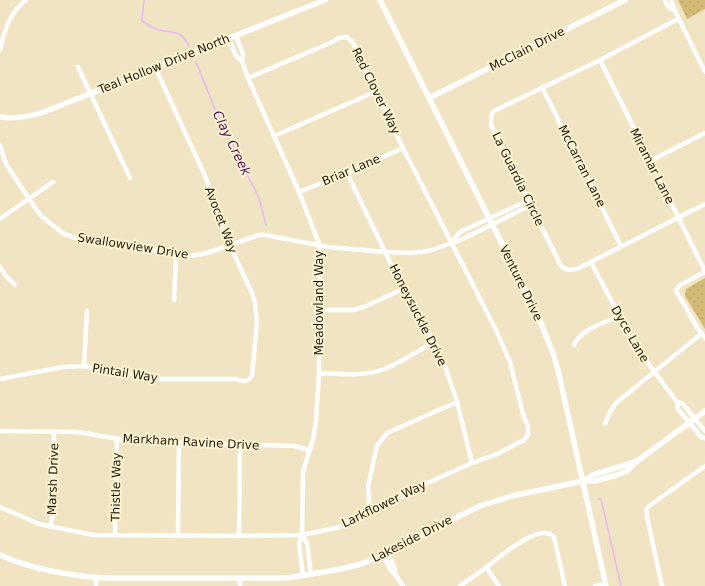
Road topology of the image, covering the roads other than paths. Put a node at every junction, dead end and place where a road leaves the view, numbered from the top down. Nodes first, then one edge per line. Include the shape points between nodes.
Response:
1 (26, 0) edge
2 (325, 0) edge
3 (380, 0) edge
4 (626, 0) edge
5 (665, 0) edge
6 (671, 0) edge
7 (674, 11) junction
8 (678, 19) junction
9 (236, 36) junction
10 (229, 39) junction
11 (0, 50) edge
12 (600, 60) junction
13 (242, 61) junction
14 (78, 67) dead end
15 (155, 67) junction
16 (705, 72) edge
17 (248, 78) junction
18 (542, 87) junction
19 (375, 92) junction
20 (90, 94) junction
21 (429, 98) junction
22 (0, 118) edge
23 (705, 133) edge
24 (274, 136) junction
25 (0, 145) edge
26 (403, 148) junction
27 (650, 161) junction
28 (347, 173) junction
29 (130, 178) dead end
30 (53, 182) dead end
31 (299, 192) junction
32 (29, 199) junction
33 (530, 202) junction
34 (705, 204) edge
35 (489, 218) junction
36 (678, 218) junction
37 (0, 219) edge
38 (492, 224) junction
39 (451, 242) junction
40 (229, 244) junction
41 (320, 246) junction
42 (622, 246) junction
43 (386, 252) junction
44 (176, 255) junction
45 (591, 262) junction
46 (0, 267) edge
47 (705, 272) edge
48 (15, 285) dead end
49 (403, 289) junction
50 (174, 300) dead end
51 (320, 310) junction
52 (87, 311) dead end
53 (619, 316) junction
54 (701, 334) junction
55 (705, 338) edge
56 (434, 342) junction
57 (574, 345) dead end
58 (84, 366) junction
59 (319, 373) junction
60 (654, 373) junction
61 (0, 379) edge
62 (250, 379) joint
63 (457, 402) junction
64 (705, 411) edge
65 (693, 420) junction
66 (606, 424) dead end
67 (0, 431) edge
68 (705, 431) edge
69 (54, 432) junction
70 (117, 438) junction
71 (705, 438) edge
72 (179, 443) junction
73 (240, 445) junction
74 (309, 450) junction
75 (472, 463) junction
76 (705, 466) edge
77 (583, 481) junction
78 (0, 507) edge
79 (370, 513) junction
80 (50, 527) junction
81 (115, 535) junction
82 (302, 535) junction
83 (178, 536) junction
84 (239, 536) junction
85 (386, 554) junction
86 (0, 555) edge
87 (486, 568) junction
88 (311, 575) junction
89 (303, 576) junction
90 (96, 577) junction
91 (240, 579) junction
92 (606, 585) edge
93 (96, 586) edge
94 (240, 586) edge
95 (403, 586) edge
96 (460, 586) edge
97 (499, 586) edge
98 (565, 586) edge
99 (595, 586) edge
100 (662, 586) edge

1 - 11 street via 10,19
2 - 9 street, Teal Hollow Drive North
3 - 21 street, Venture Drive
4 - 21 street, McClain Drive
5 - 7 street via 668,7
6 - 7 street
7 - 8 street
8 - 12 street, La Guardia Circle
8 - 16 street
9 - 10 street, Teal Hollow Drive North
9 - 13 street, Meadowland Way via 243,54
10 - 13 street, Meadowland Way via 236,56
10 - 15 street, Teal Hollow Drive North
12 - 18 street, La Guardia Circle
12 - 27 street, Miramar Lane
13 - 17 street, Meadowland Way
14 - 20 street
15 - 20 street, Teal Hollow Drive North
15 - 40 street, Avocet Way via 205,176
17 - 19 street, Red Clover Way via 339,38 347,37 353,43
17 - 24 street, Meadowland Way
18 - 33 street, La Guardia Circle via 496,110 492,113 491,119 491,125
18 - 42 street, McCarran Lane
19 - 24 street
19 - 26 street, Red Clover Way
20 - 22 street, Teal Hollow Drive North via 30,116
20 - 29 street
21 - 35 street, Venture Drive
23 - 27 street
24 - 31 street, Meadowland Way
25 - 32 street, Swallowview Drive via 6,164
26 - 28 street, Briar Lane
26 - 39 street, Red Clover Way
27 - 36 street, Miramar Lane
28 - 31 street, Briar Lane
28 - 43 street, Honeysuckle Drive
30 - 32 street
31 - 41 street, Meadowland Way
32 - 37 street
32 - 44 street, Swallowview Drive via 41,216 64,234 79,239
33 - 35 street, Swallowview Drive
33 - 38 street, Swallowview Drive
33 - 45 street, La Guardia Circle via 564,269 573,270
34 - 36 street, La Guardia Circle
35 - 38 street, Venture Drive
35 - 39 street, Swallowview Drive via 460,232
36 - 42 street, La Guardia Circle
36 - 47 street, Miramar Lane
38 - 39 street, Swallowview Drive via 463,239
38 - 77 street, Venture Drive via 553,352
39 - 43 street, Swallowview Drive via 422,252
39 - 75 street, Larkflower Way via 510,362 528,425 528,435 524,440
40 - 41 street, Swallowview Drive via 265,235
40 - 44 street, Swallowview Drive via 197,255
40 - 62 street, Avocet Way via 252,293 256,312
41 - 43 street, Swallowview Drive
41 - 51 street, Meadowland Way
42 - 45 street, La Guardia Circle
43 - 49 street, Honeysuckle Drive
44 - 50 street
45 - 53 street, Dyce Lane
46 - 48 street
47 - 54 street via 680,285 676,290
49 - 51 street via 364,307 352,310
49 - 56 street, Honeysuckle Drive
51 - 59 street, Meadowland Way
52 - 58 street
53 - 57 street via 584,333 578,337
53 - 60 street, Dyce Lane
54 - 55 street
54 - 60 street
56 - 59 street via 386,368 367,373
56 - 63 street, Honeysuckle Drive
58 - 61 street, Pintail Way via 62,367
58 - 62 street, Pintail Way via 157,379 235,379 244,382
59 - 74 street, Meadowland Way via 316,421
60 - 65 street, Dyce Lane via 677,402 683,404
60 - 66 street via 616,403
63 - 75 street, Honeysuckle Drive
63 - 79 street via 387,433 377,446 368,486
64 - 65 street, Lakeside Drive
65 - 68 street
65 - 71 street via 701,437
65 - 77 street, Lakeside Drive via 627,471 595,481
67 - 69 street, Markham Ravine Drive
69 - 70 street, Markham Ravine Drive via 86,433
69 - 80 street, Marsh Drive via 53,516
70 - 72 street, Markham Ravine Drive
70 - 81 street, Thistle Way
72 - 73 street, Markham Ravine Drive
72 - 83 street
73 - 74 street, Markham Ravine Drive via 294,446
73 - 84 street
74 - 82 street, Meadowland Way via 303,472
75 - 79 street, Larkflower Way
76 - 100 street via 646,510
77 - 85 street, Lakeside Drive via 512,496 480,506
77 - 92 street, Venture Drive
78 - 80 street, Larkflower Way
79 - 82 street, Larkflower Way via 340,527
80 - 81 street, Larkflower Way via 92,535
81 - 83 street, Larkflower Way
82 - 84 street, Larkflower Way
82 - 88 street, Meadowland Way via 307,543
82 - 89 street, Meadowland Way via 300,544
83 - 84 street, Larkflower Way
85 - 88 street, Lakeside Drive via 348,568
85 - 95 street via 391,571
86 - 90 street, Lakeside Drive via 47,570
87 - 96 street
87 - 97 street
87 - 98 street via 518,543 540,533 551,533
88 - 89 street, Lakeside Drive
89 - 91 street, Lakeside Drive
90 - 91 street, Lakeside Drive
90 - 93 street
91 - 94 street
92 - 99 street

